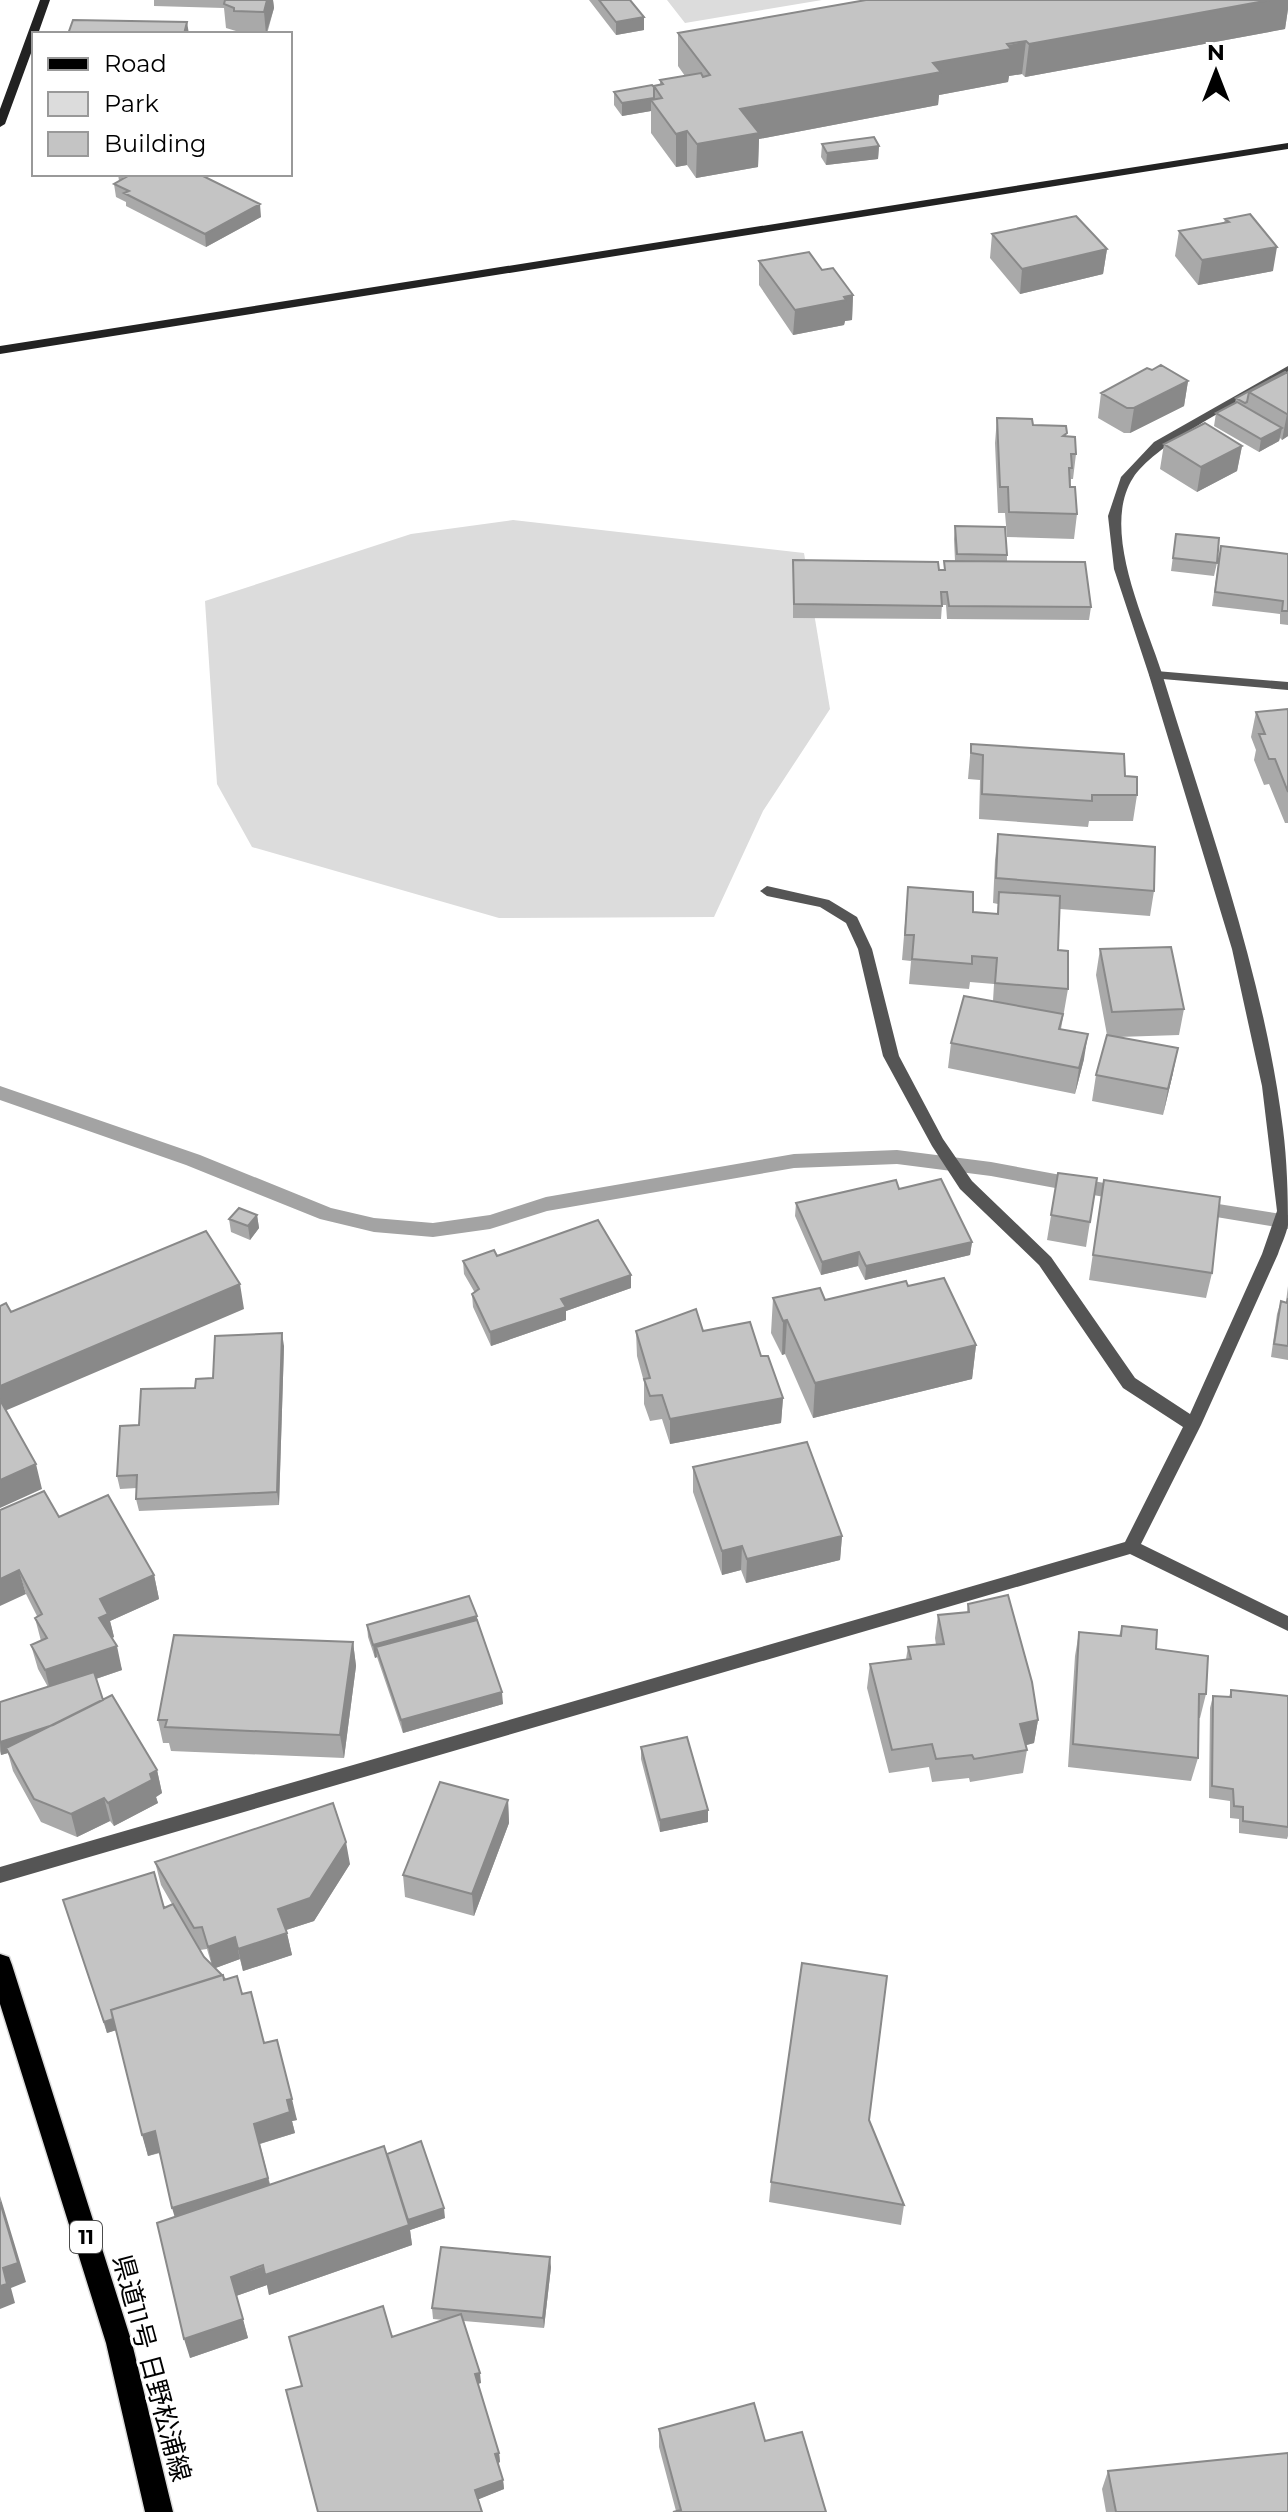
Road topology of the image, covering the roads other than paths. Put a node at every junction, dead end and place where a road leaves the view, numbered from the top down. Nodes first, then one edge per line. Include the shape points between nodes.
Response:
1 (45, 0) edge
2 (33, 32) edge
3 (32, 36) edge
4 (0, 124) edge
5 (1288, 146) edge
6 (0, 350) edge
7 (1288, 370) edge
8 (1156, 675) junction
9 (1288, 686) edge
10 (767, 891) dead end
11 (1193, 1425) junction
12 (1131, 1547) junction
13 (1288, 1624) edge
14 (0, 1875) edge
15 (0, 1965) edge
16 (159, 2512) edge

1 - 2 street
3 - 4 street
5 - 6 street
7 - 8 street via 1158,445 1127,477 1114,516 1120,569
8 - 9 street
8 - 11 street via 1239,949 1270,1086 1285,1211
10 - 11 street via 824,903 852,920 865,949 891,1056 966,1185 1045,1261 1129,1383
11 - 12 street
12 - 13 street
12 - 14 street
15 - 16 main road, 県道11号 日野松浦線 / 11 via 119,2343

